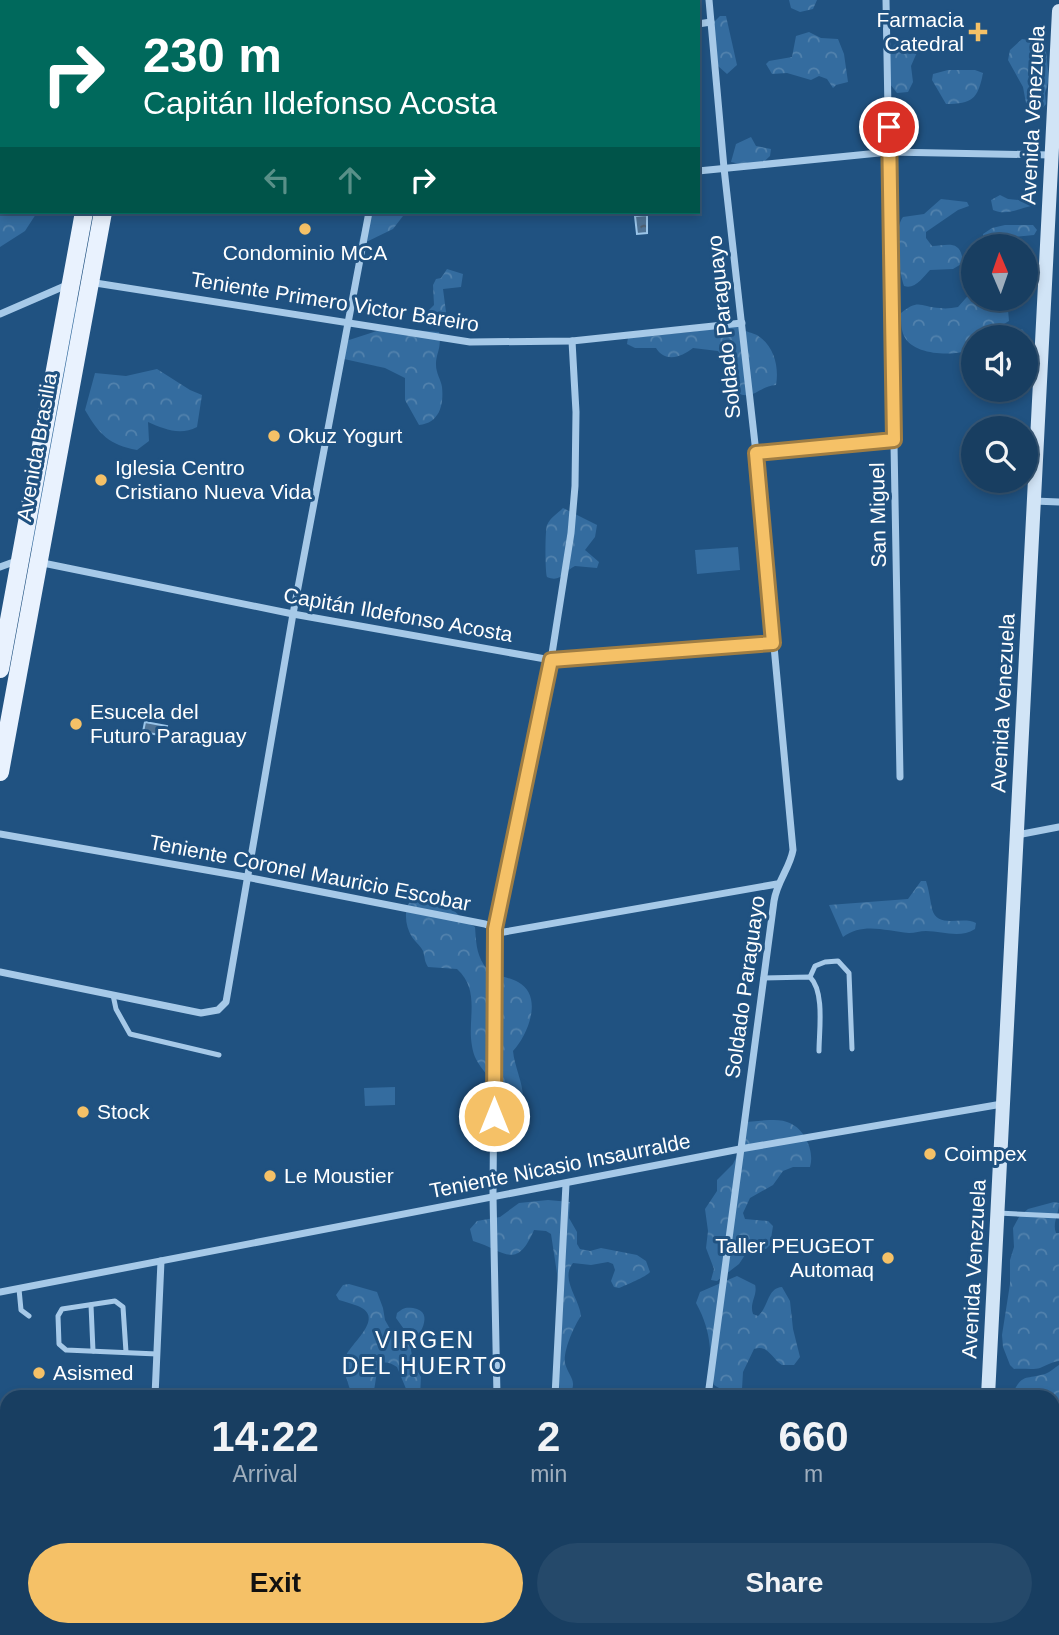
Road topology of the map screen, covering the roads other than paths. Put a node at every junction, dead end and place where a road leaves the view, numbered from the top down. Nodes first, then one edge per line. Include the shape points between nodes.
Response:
1 (709, 0) edge
2 (886, 0) edge
3 (1059, 11) edge
4 (711, 22) junction
5 (1059, 23) edge
6 (700, 24) edge
7 (889, 152) junction
8 (1051, 155) junction
9 (724, 168) junction
10 (700, 171) edge
11 (1054, 190) edge
12 (84, 214) edge
13 (103, 214) edge
14 (369, 214) edge
15 (90, 282) junction
16 (71, 284) junction
17 (0, 314) edge
18 (347, 323) junction
19 (742, 323) junction
20 (572, 341) junction
21 (894, 440) junction
22 (756, 453) junction
23 (1034, 501) junction
24 (1059, 502) edge
25 (20, 560) junction
26 (39, 562) junction
27 (0, 567) edge
28 (293, 614) junction
29 (773, 643) junction
30 (21, 658) junction
31 (551, 660) junction
32 (1, 661) edge
33 (0, 772) edge
34 (900, 777) dead end
35 (1059, 827) edge
36 (0, 834) edge
37 (1017, 835) junction
38 (246, 877) junction
39 (777, 884) junction
40 (495, 929) junction
41 (0, 972) edge
42 (810, 977) junction
43 (763, 978) junction
44 (113, 995) junction
45 (852, 1049) dead end
46 (819, 1051) dead end
47 (219, 1055) dead end
48 (1003, 1104) junction
49 (740, 1149) junction
50 (566, 1184) junction
51 (493, 1196) junction
52 (998, 1213) junction
53 (1059, 1216) edge
54 (161, 1261) junction
55 (19, 1289) junction
56 (0, 1293) edge
57 (91, 1305) junction
58 (29, 1316) dead end
59 (93, 1351) junction
60 (126, 1352) junction
61 (157, 1354) junction
62 (155, 1390) edge
63 (497, 1390) edge
64 (555, 1390) edge
65 (709, 1390) edge
66 (988, 1390) edge

1 - 4 street, Soldado Paraguayo
2 - 7 street, San Miguel
3 - 5 main road, Avenida Venezuela
4 - 6 street
4 - 9 street, Soldado Paraguayo
5 - 8 main road, Avenida Venezuela
7 - 8 street
7 - 9 street
7 - 21 street, San Miguel
8 - 11 main road, Avenida Venezuela
9 - 10 street
9 - 19 street, Soldado Paraguayo
11 - 23 main road, Avenida Venezuela
12 - 16 main road, Avenida Brasilia
13 - 15 main road, Avenida Brasilia
14 - 18 street
15 - 16 street, Teniente Primero Victor Bareiro
15 - 18 street, Teniente Primero Victor Bareiro
15 - 26 main road, Avenida Brasilia
16 - 17 street, Teniente Primero Victor Bareiro
16 - 25 main road, Avenida Brasilia
18 - 20 street, Teniente Primero Victor Bareiro via 462,342
18 - 28 street
19 - 20 street, Teniente Primero Victor Bareiro
19 - 22 street, Soldado Paraguayo
20 - 31 street via 574,509
21 - 22 street
21 - 34 street, San Miguel
22 - 29 street, Soldado Paraguayo
23 - 24 street
23 - 37 main road, Avenida Venezuela
25 - 26 street, Capitán Ildefonso Acosta
25 - 27 street
25 - 32 main road, Avenida Brasilia
26 - 28 street, Capitán Ildefonso Acosta
26 - 30 main road, Avenida Brasilia
28 - 31 street, Capitán Ildefonso Acosta
28 - 38 street
29 - 31 street, Capitán Ildefonso Acosta
29 - 39 street, Soldado Paraguayo via 793,850
30 - 32 main road
30 - 33 main road, Avenida Brasilia
31 - 40 street
35 - 37 street
36 - 38 street, Teniente Coronel Mauricio Escobar
37 - 48 main road, Avenida Venezuela
38 - 40 street, Teniente Coronel Mauricio Escobar
38 - 44 street via 222,1007 201,1013
39 - 40 street, Teniente Coronel Mauricio Escobar via 508,931
39 - 43 street, Soldado Paraguayo
40 - 51 street
41 - 44 street
42 - 43 lane
42 - 45 lane via 815,966 825,962 838,961 849,973
42 - 46 lane via 819,993
43 - 49 street, Soldado Paraguayo
44 - 47 lane via 130,1034
48 - 49 street, Teniente Nicasio Insaurralde
48 - 52 main road, Avenida Venezuela
49 - 50 street, Teniente Nicasio Insaurralde
49 - 65 street, Soldado Paraguayo
50 - 51 street, Teniente Nicasio Insaurralde
50 - 64 street
51 - 54 street, Teniente Nicasio Insaurralde
51 - 63 street
52 - 53 lane
52 - 66 main road, Avenida Venezuela
54 - 55 street, Teniente Nicasio Insaurralde
54 - 61 street
55 - 56 street, Teniente Nicasio Insaurralde
55 - 58 lane via 21,1310
57 - 59 lane
57 - 59 lane via 62,1309 59,1343 66,1350
57 - 60 lane via 115,1301 123,1307
59 - 60 lane
60 - 61 lane
61 - 62 street

